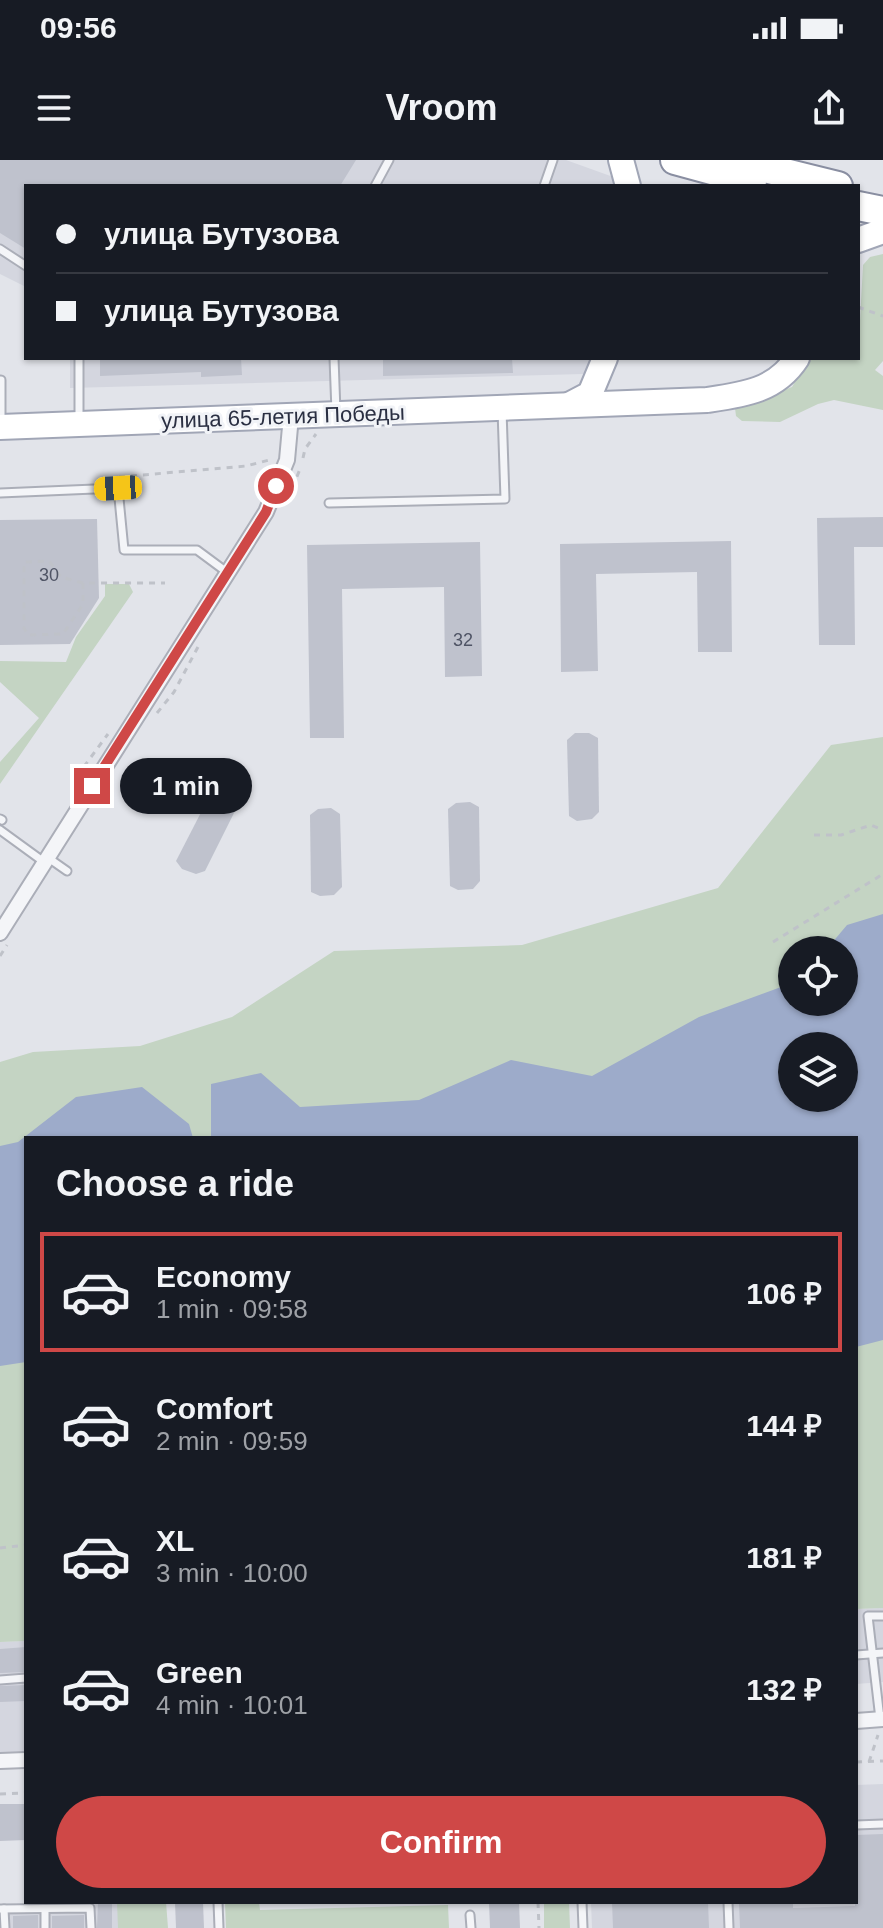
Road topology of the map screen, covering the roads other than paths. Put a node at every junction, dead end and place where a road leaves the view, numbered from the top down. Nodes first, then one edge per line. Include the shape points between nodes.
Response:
1 (389, 160) edge
2 (553, 160) edge
3 (621, 160) edge
4 (641, 160) edge
5 (675, 160) edge
6 (732, 160) edge
7 (376, 184) edge
8 (545, 184) edge
9 (630, 184) edge
10 (632, 184) edge
11 (765, 184) edge
12 (830, 184) edge
13 (860, 190) edge
14 (883, 195) edge
15 (860, 206) edge
16 (883, 211) edge
17 (883, 231) edge
18 (860, 239) edge
19 (0, 249) edge
20 (24, 265) edge
21 (79, 360) edge
22 (334, 360) edge
23 (604, 360) edge
24 (795, 360) edge
25 (1, 380) edge
26 (567, 405) junction
27 (502, 408) junction
28 (336, 415) junction
29 (291, 416) junction
30 (79, 424) junction
31 (1, 427) edge
32 (0, 493) edge
33 (329, 503) dead end
34 (228, 573) junction
35 (0, 830) edge
36 (46, 859) junction
37 (67, 871) dead end
38 (0, 933) edge
39 (883, 1616) edge
40 (883, 1653) edge
41 (871, 1654) junction
42 (858, 1655) edge
43 (24, 1678) edge
44 (0, 1680) edge
45 (858, 1721) edge
46 (881, 1724) edge
47 (24, 1760) edge
48 (0, 1761) edge
49 (883, 1824) edge
50 (858, 1825) edge
51 (218, 1904) edge
52 (582, 1904) edge
53 (728, 1904) edge
54 (2, 1909) edge
55 (45, 1909) junction
56 (470, 1915) dead end
57 (5, 1928) edge
58 (45, 1928) edge
59 (91, 1928) edge
60 (219, 1928) edge
61 (471, 1928) edge
62 (583, 1928) edge
63 (729, 1928) edge

1 - 7 lane
2 - 8 lane
3 - 9 main road
4 - 10 main road
5 - 11 highway
6 - 12 highway
13 - 14 highway
15 - 16 highway
17 - 18 main road
19 - 20 lane
21 - 30 lane
22 - 28 lane
23 - 26 main road via 590,394
24 - 26 main road, улица 65-летия Победы via 771,385 738,396
25 - 31 lane
26 - 27 main road, улица 65-летия Победы
27 - 28 main road, улица 65-летия Победы
27 - 33 lane via 505,499
28 - 29 main road, улица 65-летия Победы
29 - 30 main road, улица 65-летия Победы
29 - 34 street via 287,460 266,512
30 - 31 main road, улица 65-летия Победы
32 - 34 lane via 118,488 124,550 197,550
34 - 36 street
35 - 36 lane
36 - 37 lane
36 - 38 street
39 - 41 lane via 868,1616
40 - 41 lane
41 - 42 lane
41 - 46 lane
43 - 44 lane
45 - 46 street
47 - 48 street
49 - 50 lane
51 - 60 lane
52 - 62 lane
53 - 63 lane
54 - 55 lane
54 - 57 lane
55 - 58 lane
55 - 59 lane via 90,1908
56 - 61 lane

